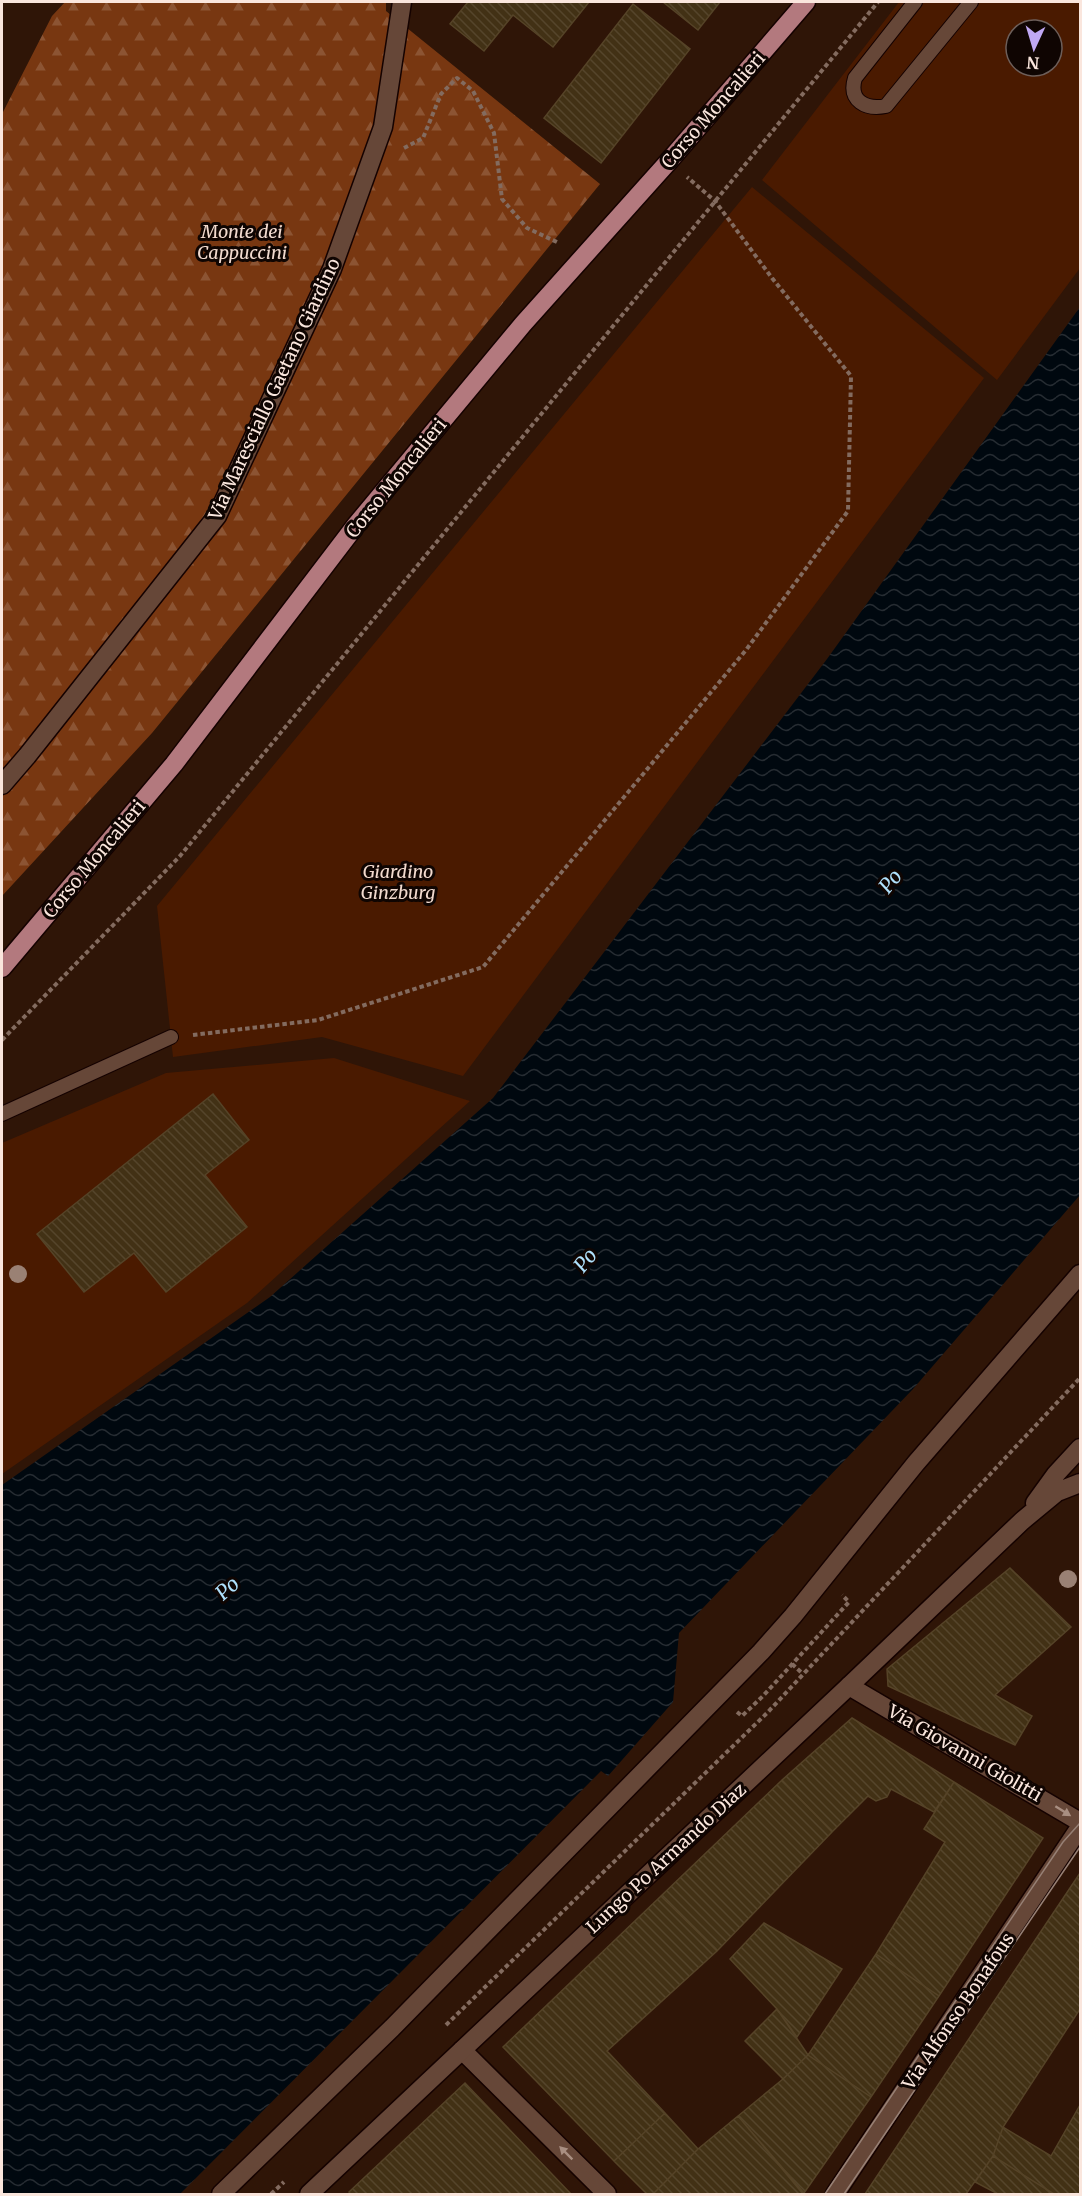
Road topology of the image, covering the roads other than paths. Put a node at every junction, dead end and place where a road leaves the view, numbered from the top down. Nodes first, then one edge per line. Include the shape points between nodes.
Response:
1 (402, 2) edge
2 (806, 2) edge
3 (915, 2) edge
4 (971, 2) edge
5 (2, 785) edge
6 (2, 968) edge
7 (171, 1037) road end
8 (2, 1114) edge
9 (1080, 1274) edge
10 (1080, 1448) edge
11 (1080, 1483) edge
12 (1022, 1521) junction
13 (849, 1686) junction
14 (1080, 1822) edge
15 (1080, 1827) edge
16 (462, 2050) junction
17 (221, 2194) edge
18 (309, 2194) edge
19 (607, 2194) edge
20 (834, 2194) edge

1 - 5 street, Via Maresciallo Gaetano Giardino via 380,137 332,269 217,516
2 - 6 main road, Corso Moncalieri via 524,324 356,525 174,764
3 - 4 lane via 855,78 854,95 864,105 886,106
7 - 8 lane
9 - 17 street via 761,1652 392,2028
10 - 12 street
11 - 12 street via 1058,1492
12 - 13 street, Lungo Po Armando Diaz
13 -> 14 street, Via Giovanni Giolitti
13 - 16 street, Lungo Po Armando Diaz
15 - 20 street, Via Alfonso Bonafous
16 - 18 street, Lungo Po Armando Diaz
19 -> 16 street

